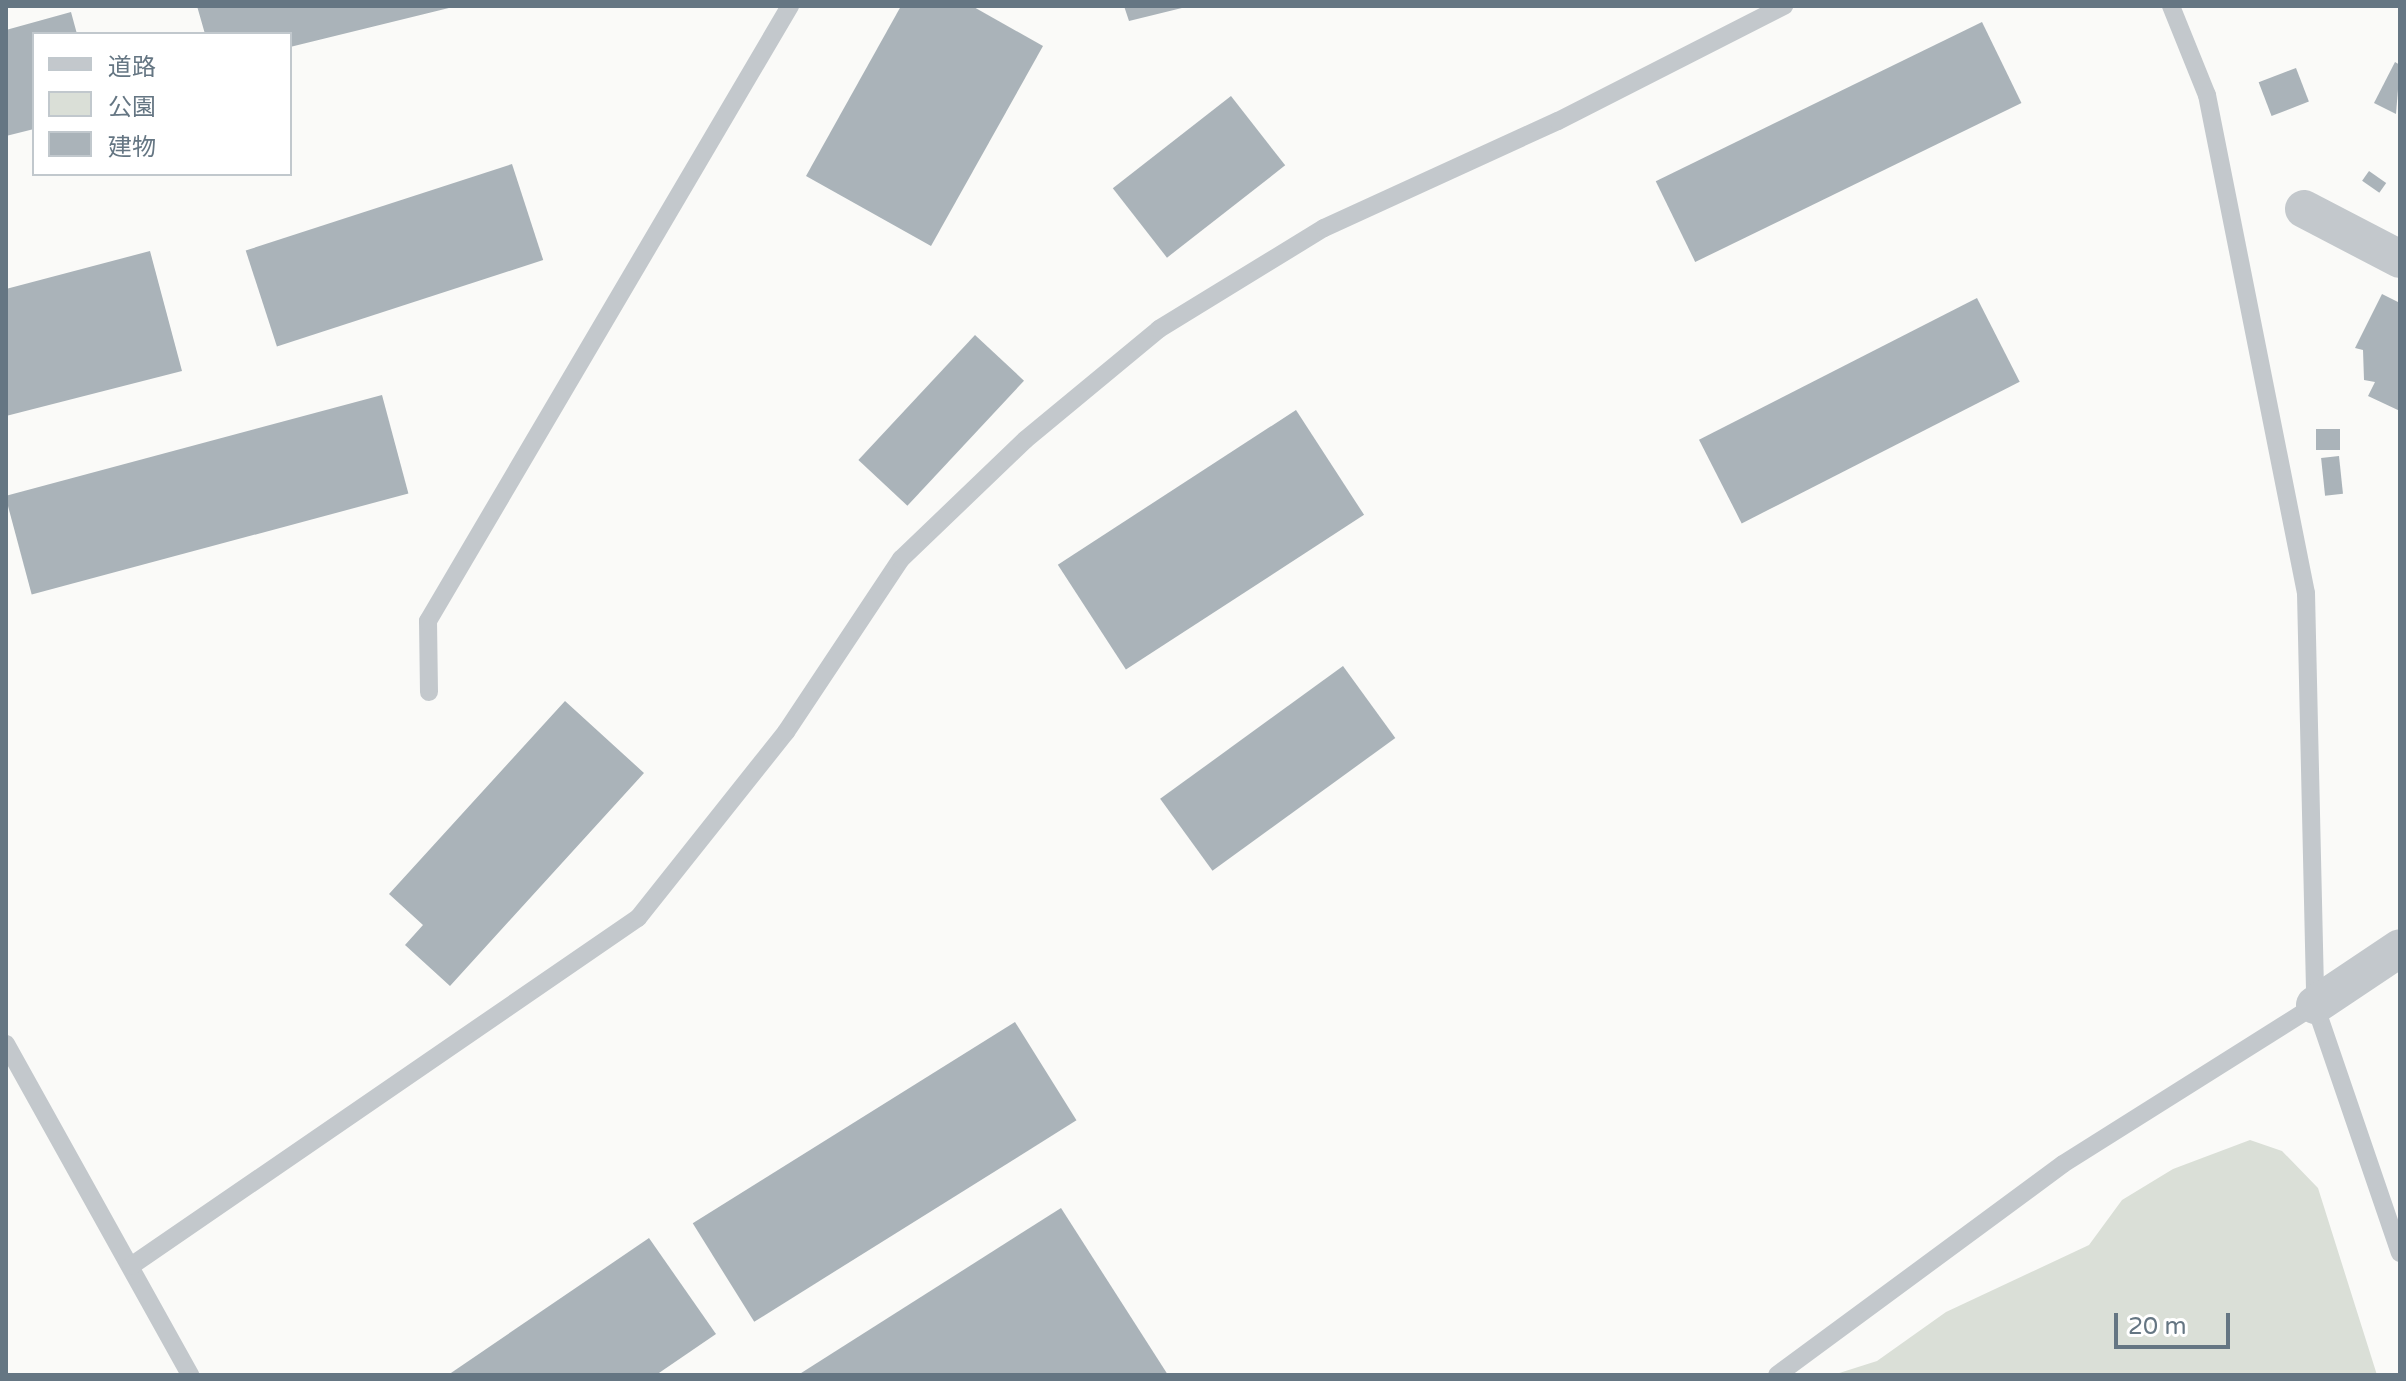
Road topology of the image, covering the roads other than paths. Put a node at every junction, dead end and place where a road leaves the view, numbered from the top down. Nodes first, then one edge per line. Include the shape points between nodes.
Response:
1 (790, 6) edge
2 (1784, 6) edge
3 (2171, 6) edge
4 (2304, 209) dead end
5 (2400, 259) edge
6 (429, 692) dead end
7 (2400, 948) edge
8 (2315, 1005) junction
9 (6, 1044) edge
10 (2400, 1253) edge
11 (131, 1266) junction
12 (190, 1375) edge
13 (1777, 1375) edge

1 - 6 lane via 428,621
2 - 11 lane via 1558,121 1324,228 1159,329 1025,440 901,559 786,732 638,918
3 - 8 lane via 2207,95 2306,593
4 - 5 street
7 - 8 street
8 - 10 lane
8 - 13 lane via 2063,1164
9 - 11 lane
11 - 12 lane

